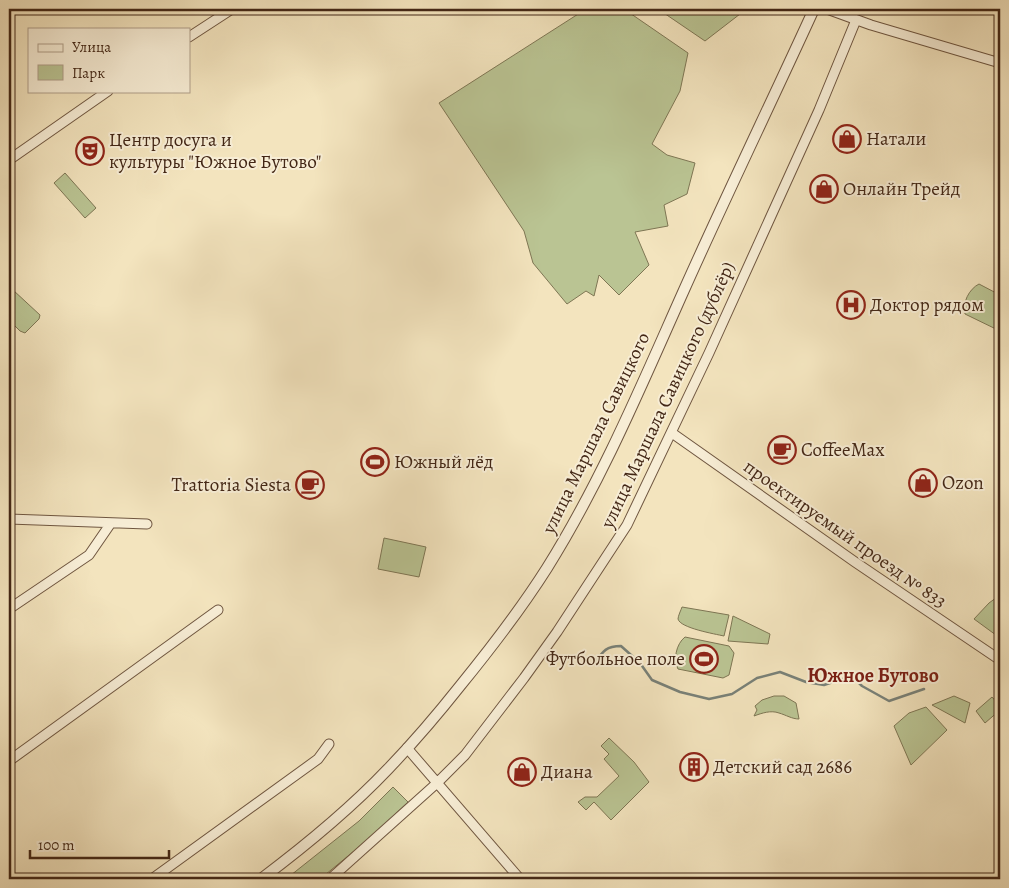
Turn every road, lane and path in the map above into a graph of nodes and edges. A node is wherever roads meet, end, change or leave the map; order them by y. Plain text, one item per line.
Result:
1 (232, 9) edge
2 (814, 9) edge
3 (827, 9) edge
4 (841, 12) edge
5 (856, 20) junction
6 (190, 36) edge
7 (1000, 63) edge
8 (107, 92) edge
9 (9, 160) edge
10 (672, 433) junction
11 (9, 519) edge
12 (111, 523) junction
13 (147, 524) dead end
14 (9, 609) edge
15 (218, 610) dead end
16 (1000, 660) edge
17 (329, 744) dead end
18 (408, 748) junction
19 (9, 761) edge
20 (437, 783) junction
21 (152, 879) edge
22 (261, 879) edge
23 (330, 879) edge
24 (520, 879) edge

1 - 6 street
2 - 18 street, улица Маршала Савицкого
3 - 4 street
4 - 5 street
5 - 7 street
5 - 10 street, улица Маршала Савицкого (дублёр)
8 - 9 street
10 - 16 street, проектируемый проезд № 833
10 - 20 street, улица Маршала Савицкого (дублёр)
11 - 12 street
12 - 13 street
12 - 14 street
15 - 19 street
17 - 21 street
18 - 20 street
18 - 22 street, улица Маршала Савицкого
20 - 23 street, улица Маршала Савицкого (дублёр)
20 - 24 street

